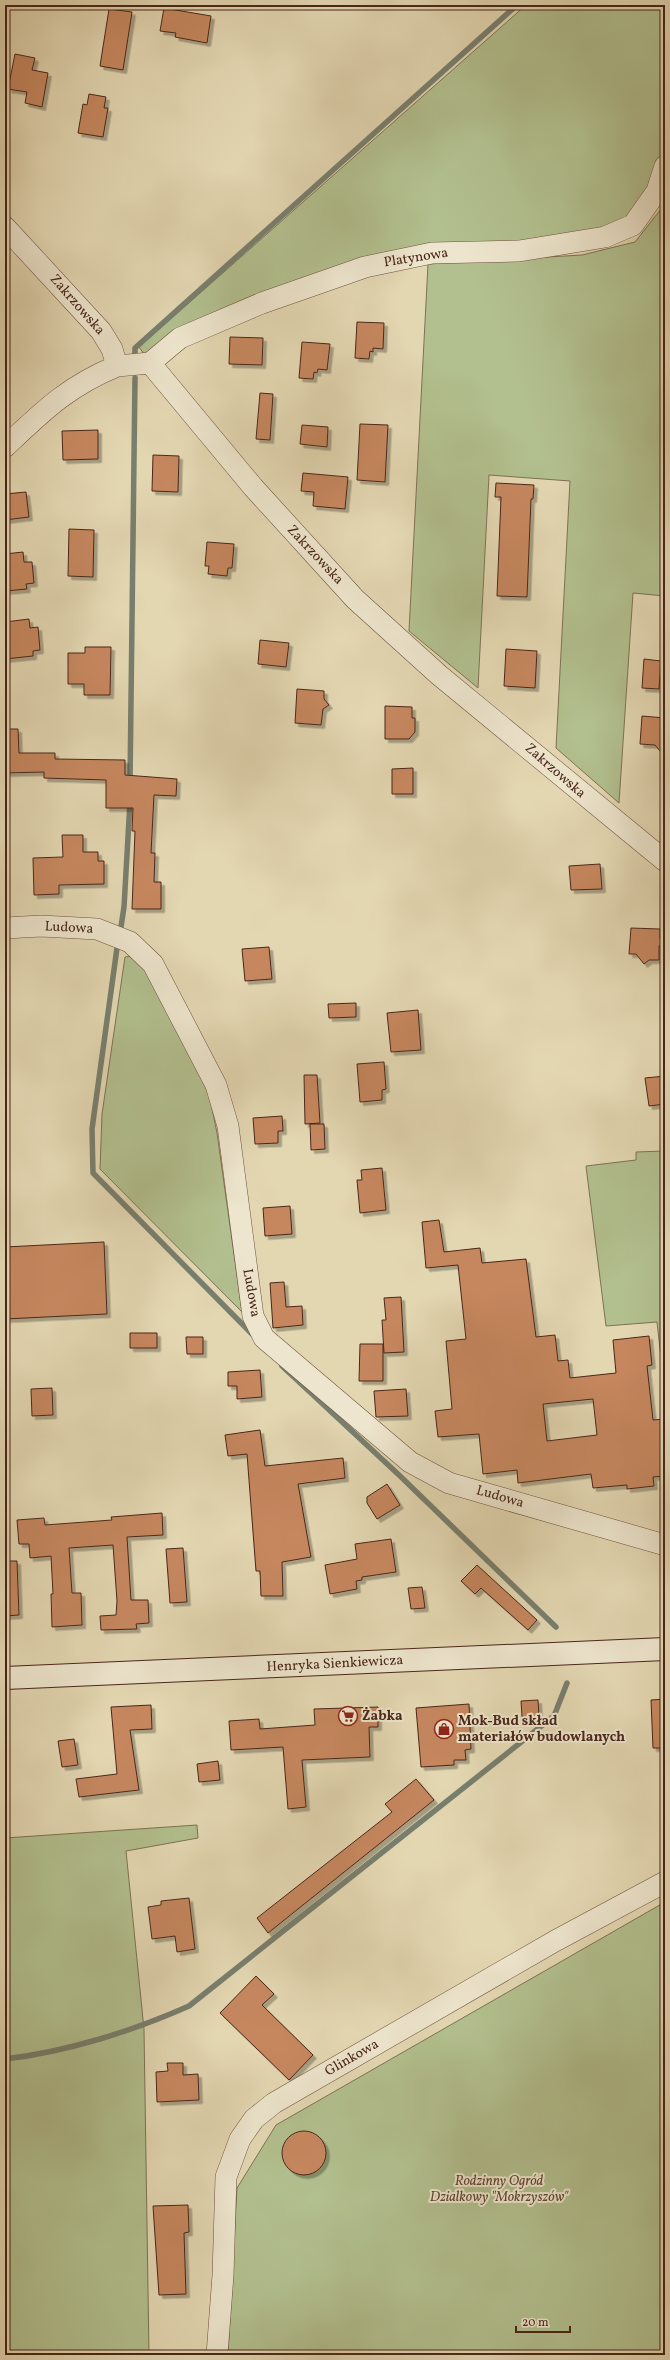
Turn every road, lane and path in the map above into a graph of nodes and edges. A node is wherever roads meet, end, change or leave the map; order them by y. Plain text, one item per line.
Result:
1 (665, 166) edge
2 (5, 227) edge
3 (150, 362) junction
4 (117, 366) junction
5 (5, 447) edge
6 (665, 861) edge
7 (5, 928) edge
8 (665, 1545) edge
9 (665, 1649) edge
10 (5, 1678) edge
11 (665, 1882) edge
12 (217, 2355) edge

1 - 3 street, Platynowa
2 - 4 street, Zakrzowska
3 - 4 street
3 - 6 street, Zakrzowska
4 - 5 street
7 - 8 street, Ludowa
9 - 10 main road, Henryka Sienkiewicza
11 - 12 street, Glinkowa

